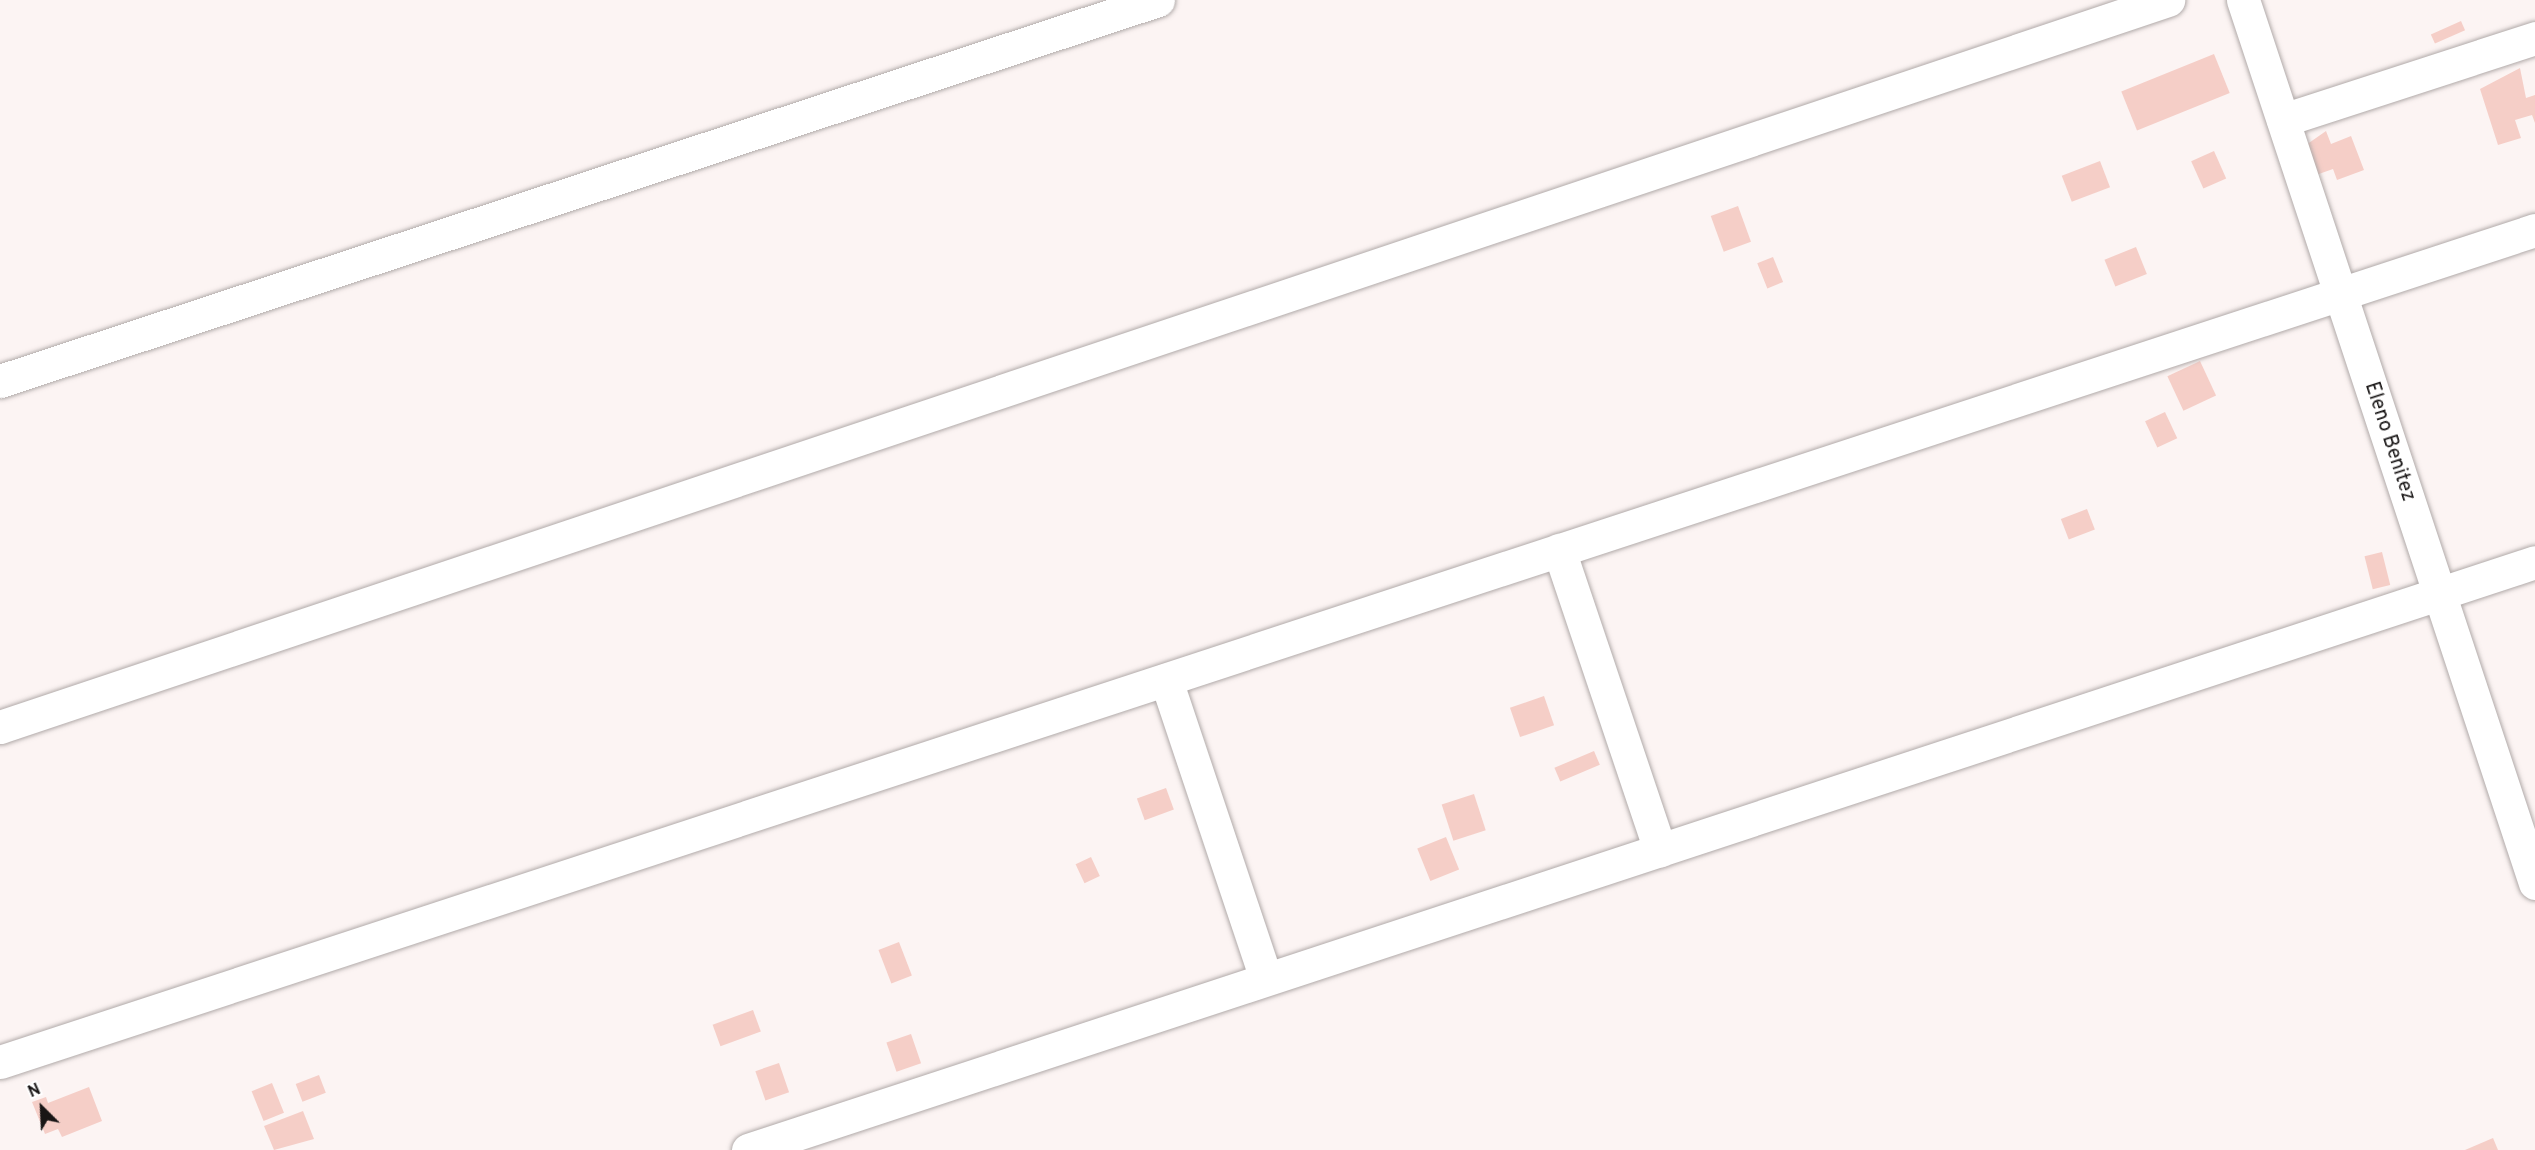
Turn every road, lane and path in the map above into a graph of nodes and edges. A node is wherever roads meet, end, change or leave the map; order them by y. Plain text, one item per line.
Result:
1 (1158, 0) edge
2 (2168, 0) edge
3 (2243, 0) edge
4 (2535, 38) edge
5 (2283, 120) junction
6 (2535, 230) edge
7 (2340, 294) junction
8 (0, 381) edge
9 (1559, 550) junction
10 (2535, 562) edge
11 (2439, 593) junction
12 (1166, 680) junction
13 (0, 727) edge
14 (1660, 850) junction
15 (2535, 883) edge
16 (1266, 979) junction
17 (0, 1062) edge
18 (747, 1150) edge

1 - 8 street
2 - 13 street
3 - 5 street, Eleno Benitez
4 - 5 street
5 - 7 street, Eleno Benitez
6 - 7 street
7 - 9 street
7 - 11 street, Eleno Benitez
9 - 12 street
9 - 14 street
10 - 11 street
11 - 14 street
11 - 15 street, Eleno Benitez
12 - 16 street
12 - 17 street
14 - 16 street
16 - 18 street

